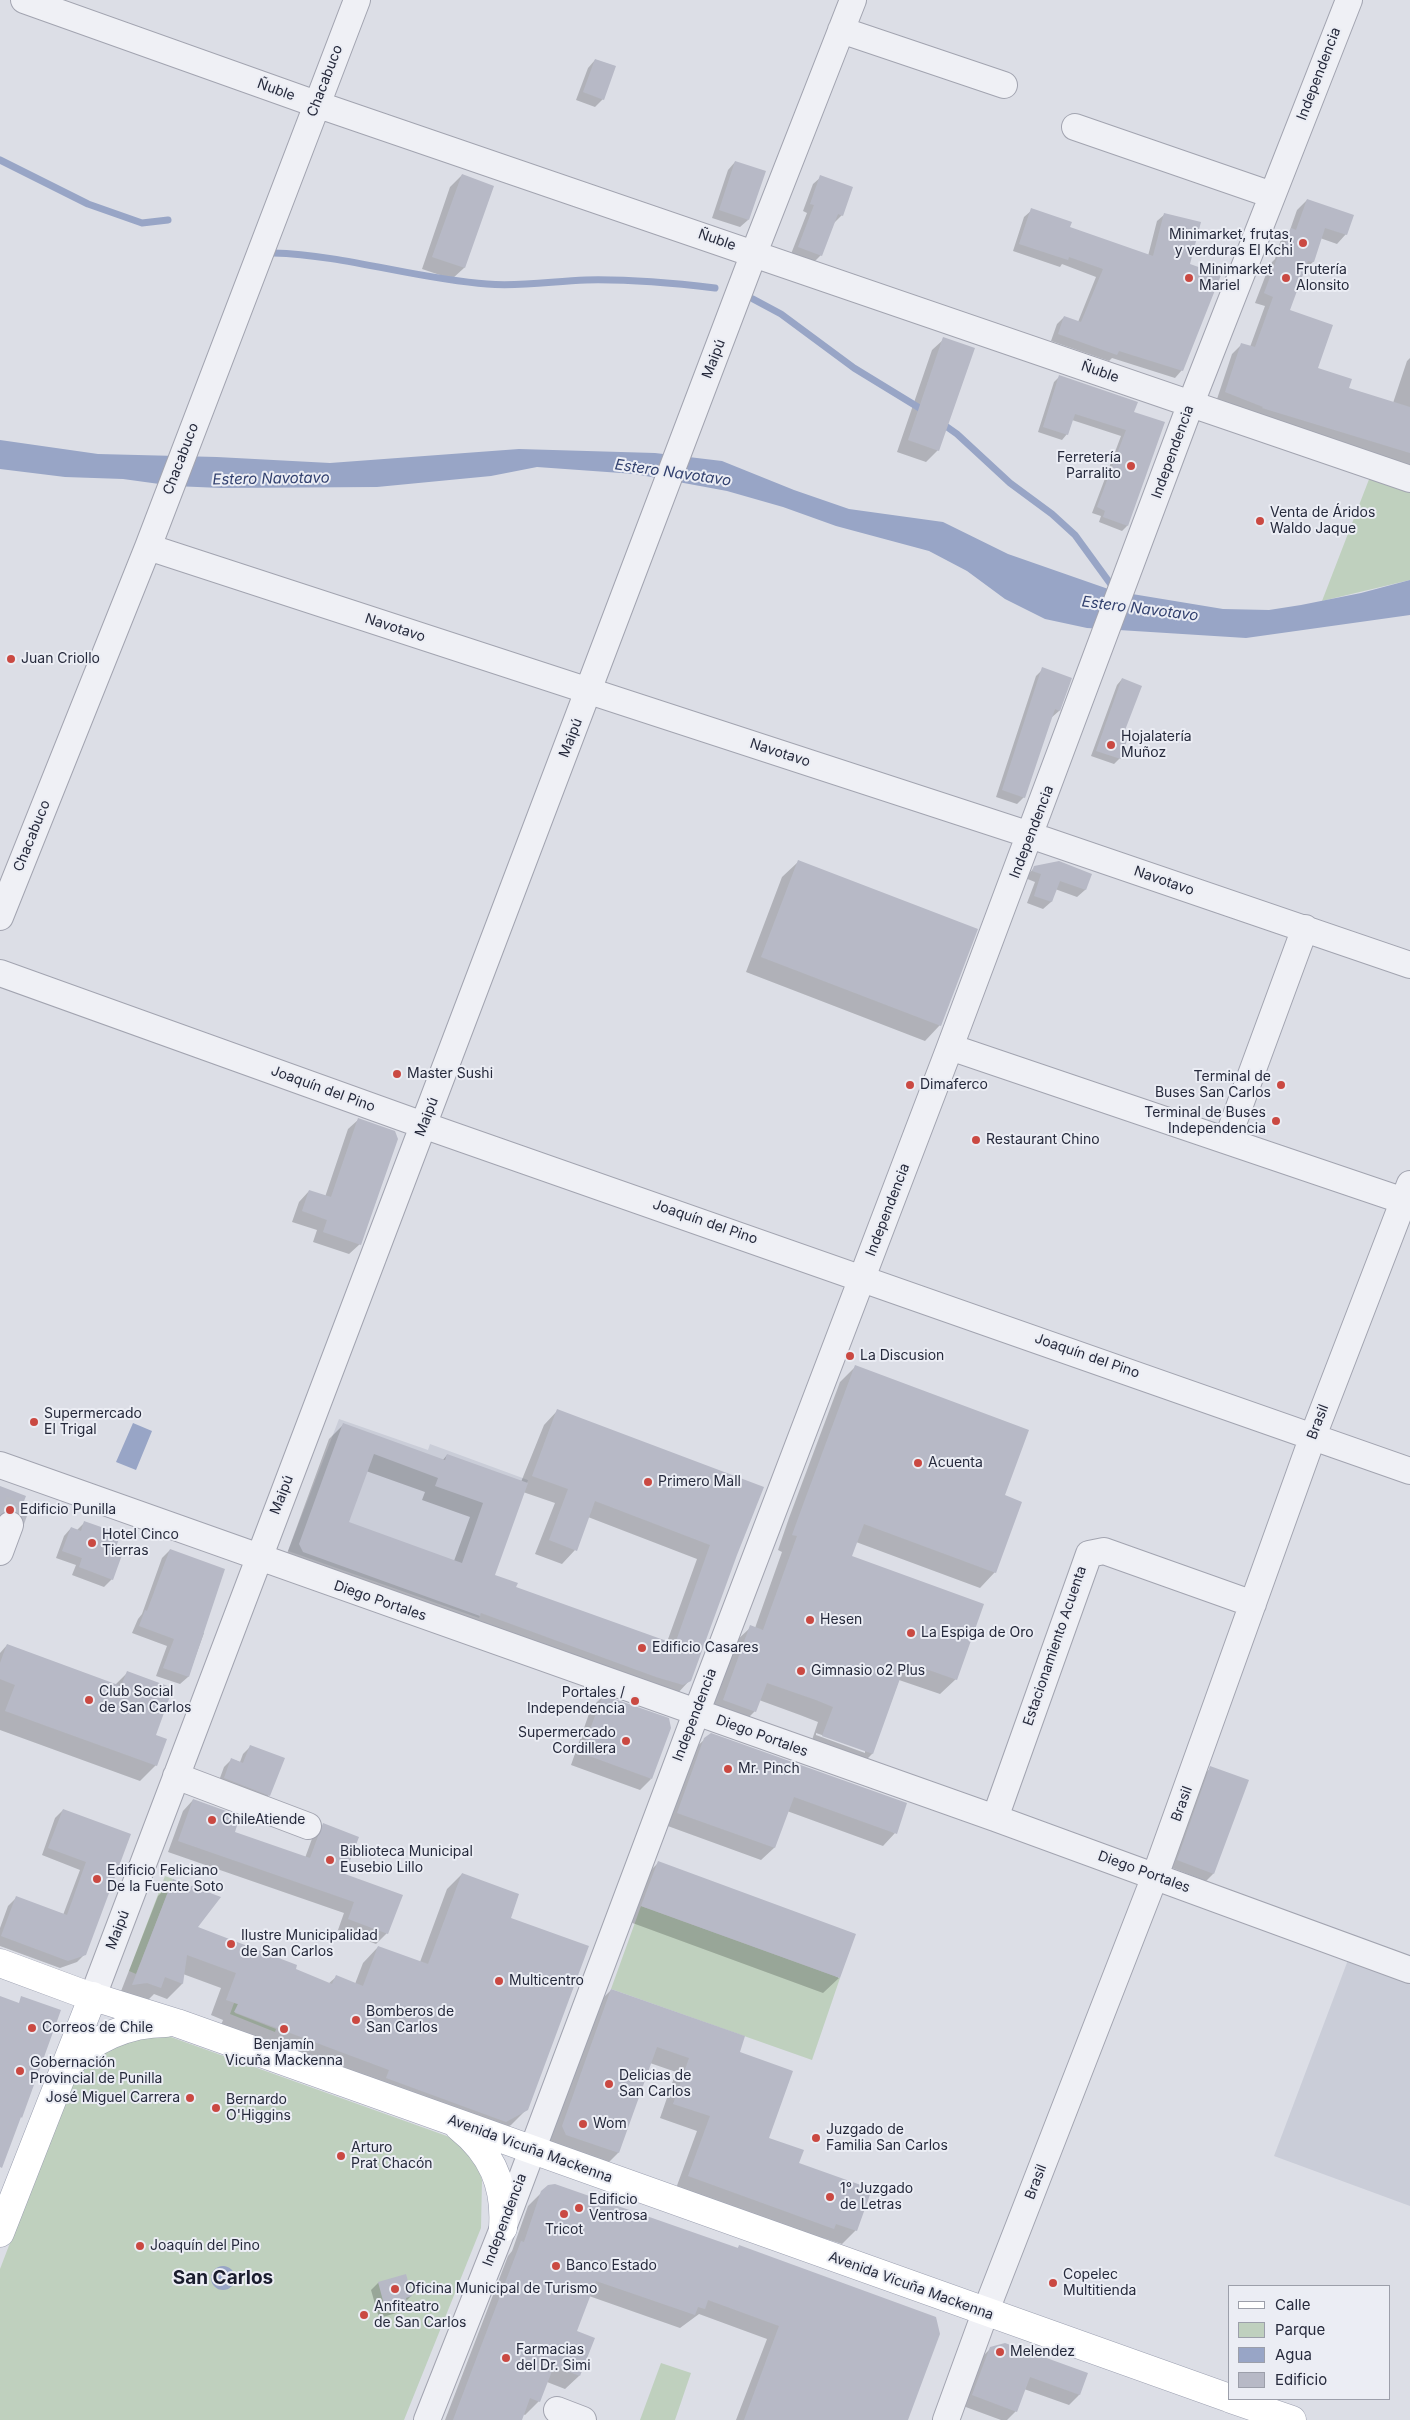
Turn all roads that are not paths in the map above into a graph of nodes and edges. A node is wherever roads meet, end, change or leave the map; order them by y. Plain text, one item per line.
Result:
1 (24, 0) edge
2 (357, 0) edge
3 (853, 0) edge
4 (1348, 0) edge
5 (841, 30) junction
6 (1004, 85) dead end
7 (316, 104) junction
8 (1075, 127) dead end
9 (1272, 195) junction
10 (754, 253) junction
11 (1191, 403) junction
12 (1410, 479) edge
13 (148, 548) junction
14 (589, 691) junction
15 (1030, 836) junction
16 (0, 917) edge
17 (1305, 928) junction
18 (1410, 965) edge
19 (0, 973) edge
20 (950, 1047) junction
21 (423, 1125) junction
22 (1227, 1140) junction
23 (1407, 1193) edge
24 (863, 1278) junction
25 (1313, 1436) junction
26 (0, 1465) edge
27 (1410, 1471) edge
28 (10, 1525) tunnel mouth
29 (0, 1552) edge
30 (258, 1558) junction
31 (1253, 1604) junction
32 (697, 1711) junction
33 (176, 1776) junction
34 (995, 1818) junction
35 (308, 1826) dead end
36 (1156, 1876) junction
37 (0, 1963) edge
38 (1410, 1970) edge
39 (93, 1996) junction
40 (177, 2023) junction
41 (61, 2074) junction
42 (441, 2117) junction
43 (532, 2150) junction
44 (503, 2228) junction
45 (0, 2233) edge
46 (985, 2313) junction
47 (1228, 2397) edge
48 (1236, 2400) edge
49 (557, 2410) dead end
50 (427, 2420) edge
51 (583, 2420) edge
52 (946, 2420) edge
53 (1292, 2420) edge

1 - 7 street, Ñuble
2 - 7 street, Chacabuco
3 - 5 street, Maipú
4 - 9 street, Independencia
5 - 6 street
5 - 10 street, Maipú
7 - 10 street, Ñuble
7 - 13 street, Chacabuco
8 - 9 street
9 - 11 street, Independencia
10 - 11 street, Ñuble
10 - 14 street, Maipú
11 - 12 street, Ñuble
11 - 15 street, Independencia
13 - 14 street, Navotavo
13 - 16 street, Chacabuco
14 - 15 street, Navotavo
14 - 21 street, Maipú
15 - 17 street, Navotavo
15 - 20 street, Independencia
17 - 18 street, Navotavo
17 - 22 street
19 - 21 street, Joaquín del Pino
20 - 22 street
20 - 24 street, Independencia
21 - 24 street, Joaquín del Pino
21 - 30 street, Maipú
22 - 23 street
23 - 25 street, Brasil
24 - 25 street, Joaquín del Pino
24 - 32 street, Independencia
25 - 27 street, Joaquín del Pino
25 - 31 street, Brasil
26 - 30 street, Diego Portales
28 - 29 street
30 - 32 street, Diego Portales
30 - 33 street, Maipú
31 - 34 street, Estacionamiento Acuenta
31 - 36 street, Brasil
32 - 34 street, Diego Portales
32 - 43 street, Independencia
33 - 35 street
33 - 39 street, Maipú
34 - 36 street, Diego Portales
36 - 38 street, Diego Portales
36 - 46 street, Brasil
37 - 39 main road, Avenida Vicuña Mackenna
39 - 40 main road, Avenida Vicuña Mackenna
39 - 41 main road, Maipú
40 - 41 main road
40 - 42 main road, Avenida Vicuña Mackenna
41 - 45 main road, Maipú
42 - 43 main road, Avenida Vicuña Mackenna
42 - 44 main road
43 - 44 street, Independencia
43 - 46 main road, Avenida Vicuña Mackenna
44 - 50 street, Independencia
46 - 47 main road, Avenida Vicuña Mackenna
46 - 52 street, Brasil
48 - 53 main road, Avenida Vicuña Mackenna
49 - 51 street

